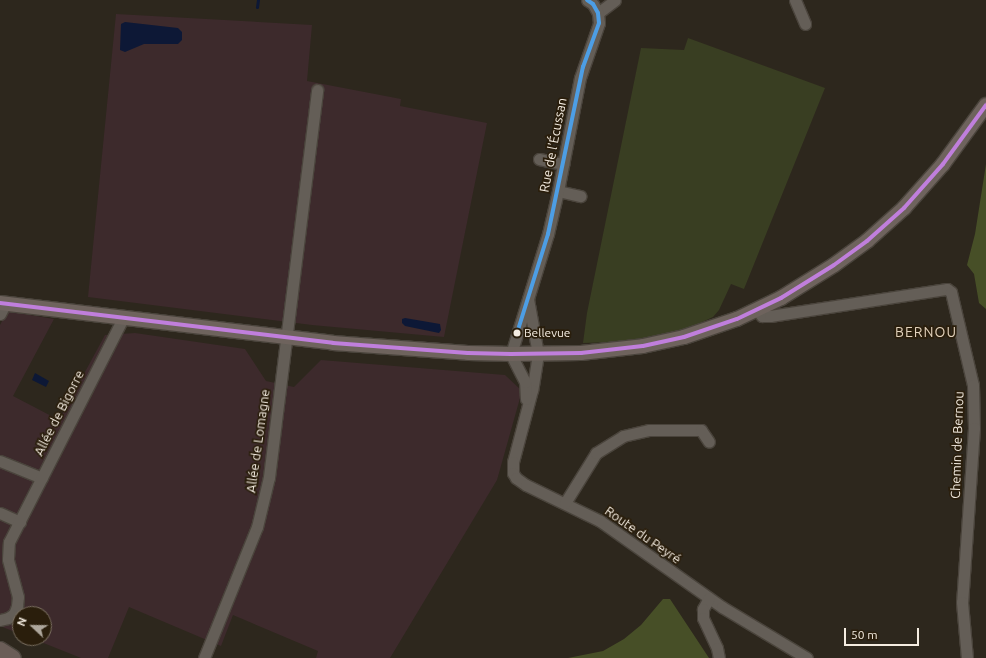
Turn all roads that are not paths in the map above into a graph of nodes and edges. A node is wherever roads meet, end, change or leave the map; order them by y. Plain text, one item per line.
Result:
1 (587, 0) edge
2 (615, 0) edge
3 (795, 0) edge
4 (598, 13) junction
5 (805, 24) dead end
6 (317, 90) dead end
7 (986, 105) edge
8 (539, 159) dead end
9 (563, 164) junction
10 (558, 191) junction
11 (580, 196) dead end
12 (528, 299) junction
13 (2, 307) edge
14 (757, 310) junction
15 (123, 318) junction
16 (285, 337) junction
17 (511, 354) junction
18 (538, 354) junction
19 (526, 414) junction
20 (709, 442) dead end
21 (0, 461) edge
22 (42, 478) junction
23 (564, 503) junction
24 (0, 513) edge
25 (20, 522) junction
26 (709, 598) junction
27 (0, 620) edge
28 (0, 650) edge
29 (13, 658) edge
30 (204, 658) edge
31 (719, 658) edge
32 (807, 658) edge
33 (967, 658) edge

1 - 4 street
2 - 4 street
3 - 5 street
4 - 9 street, Rue de l'Écussan
6 - 16 street, Allée de Lomagne
7 - 14 main road
8 - 9 street
9 - 10 street, Rue de l'Écussan
10 - 11 street
10 - 12 street, Rue de l'Écussan
12 - 17 street, Rue de l'Écussan
12 - 18 street, Rue de l'Écussan
13 - 15 main road
14 - 18 main road
14 - 33 street, Chemin de Bernou
15 - 16 main road
15 - 22 street, Allée de Bigorre
16 - 17 main road
16 - 30 street, Allée de Lomagne
17 - 18 main road
17 - 19 street, Route du Peyré
18 - 19 street, Route du Peyré
19 - 23 street, Route du Peyré
20 - 23 street
21 - 22 street
22 - 25 street, Allée de Bigorre
23 - 26 street, Route du Peyré
24 - 25 street
25 - 27 street, Allée de Bigorre
26 - 31 street
26 - 32 street, Route du Peyré
28 - 29 highway

